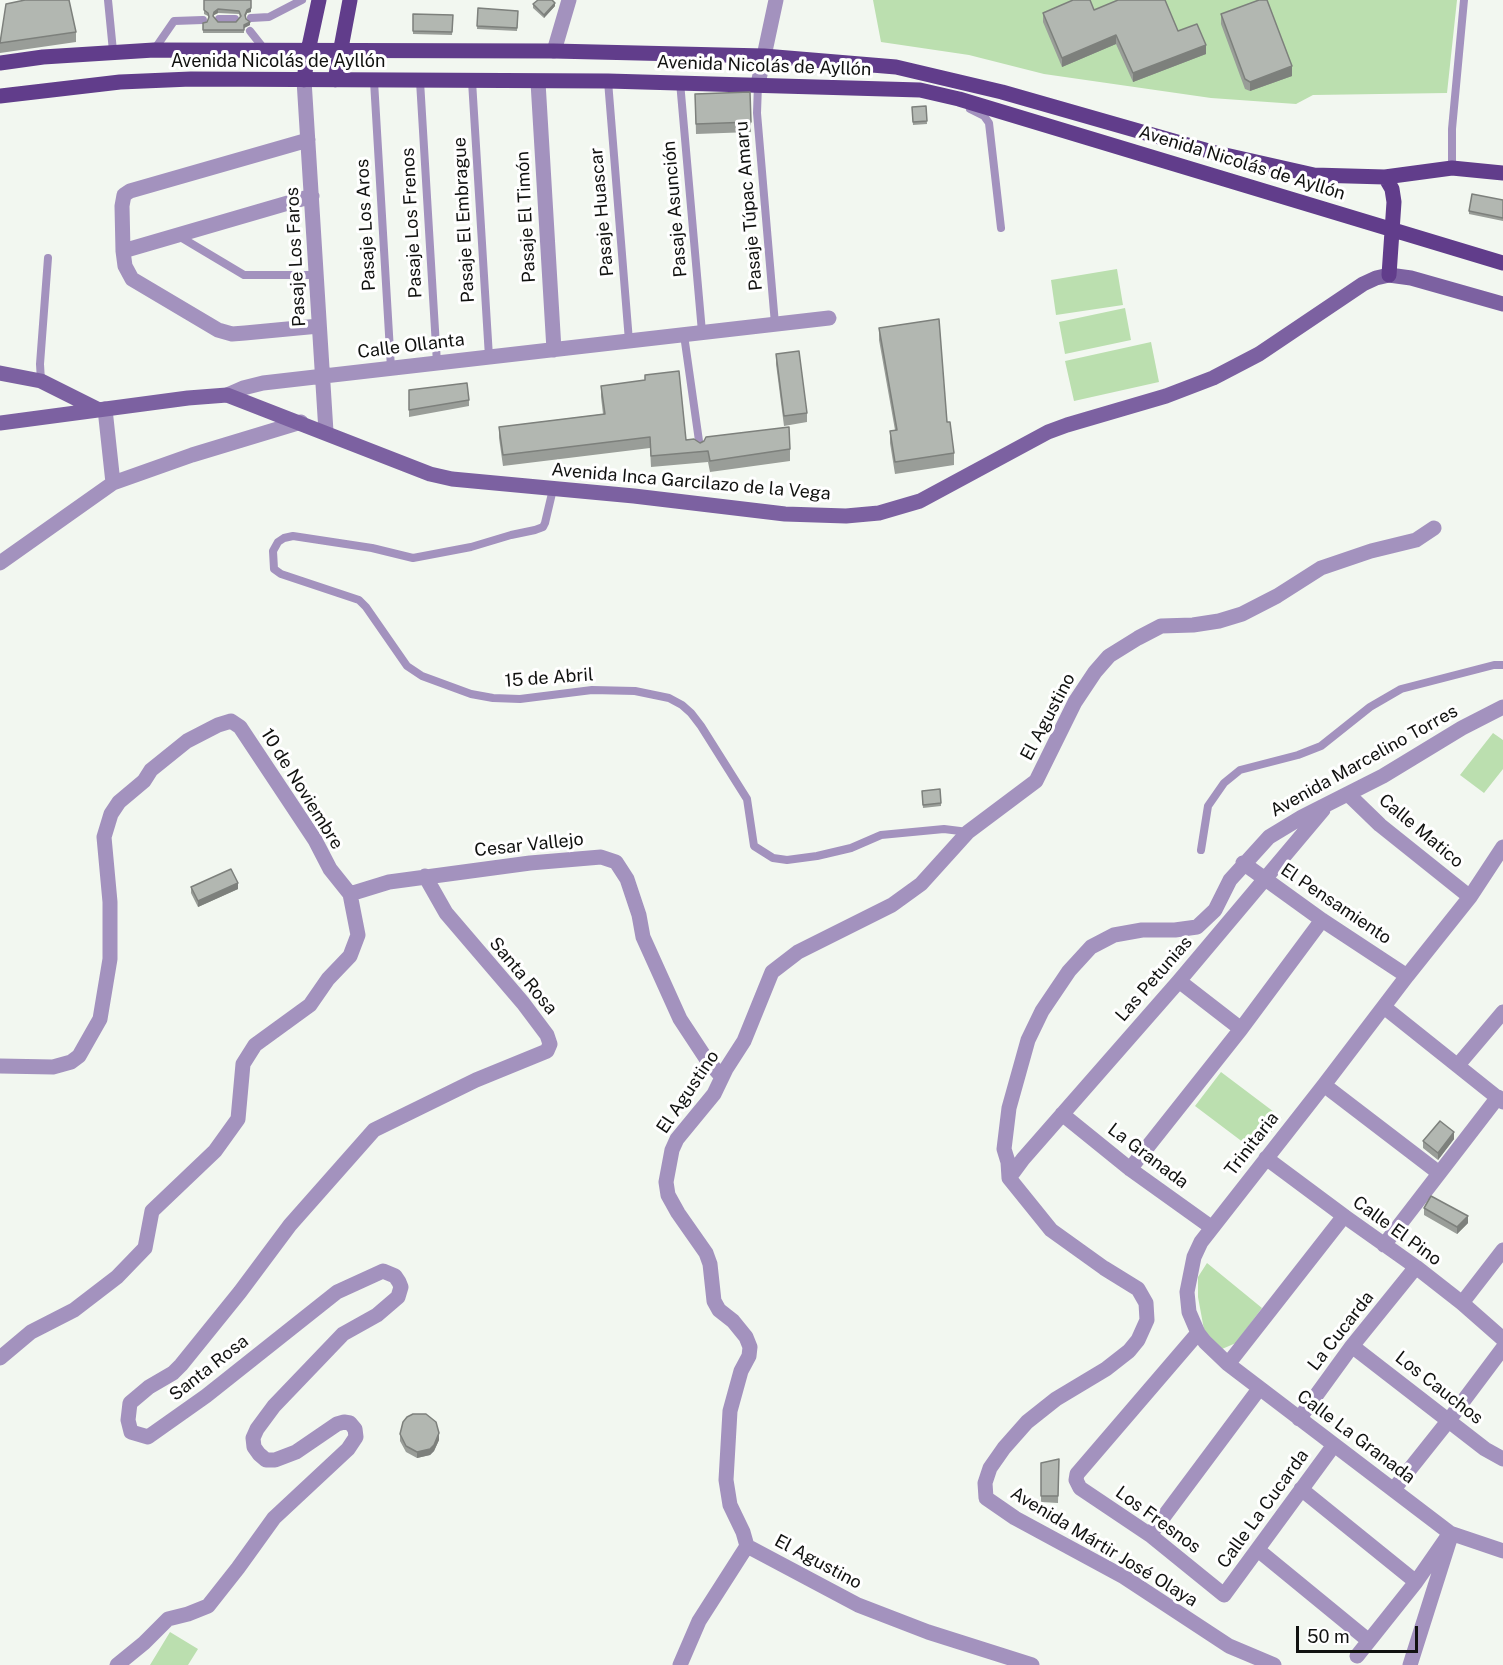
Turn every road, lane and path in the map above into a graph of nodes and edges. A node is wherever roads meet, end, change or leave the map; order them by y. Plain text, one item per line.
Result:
1 (108, 0) edge
2 (302, 0) edge
3 (319, 0) edge
4 (350, 0) edge
5 (569, 0) edge
6 (776, 0) edge
7 (1464, 0) edge
8 (250, 18) dead end
9 (219, 19) edge
10 (235, 19) edge
11 (204, 20) edge
12 (250, 31) dead end
13 (113, 51) junction
14 (154, 51) junction
15 (266, 51) junction
16 (308, 51) junction
17 (340, 51) junction
18 (554, 51) junction
19 (764, 56) junction
20 (0, 63) edge
21 (304, 80) junction
22 (335, 80) junction
23 (374, 81) junction
24 (420, 81) junction
25 (472, 81) junction
26 (608, 81) junction
27 (538, 82) junction
28 (680, 82) junction
29 (758, 84) junction
30 (0, 96) edge
31 (308, 140) junction
32 (1452, 168) junction
33 (1503, 173) edge
34 (1385, 177) junction
35 (312, 196) junction
36 (1001, 228) dead end
37 (1392, 228) junction
38 (177, 235) junction
39 (123, 250) junction
40 (48, 258) dead end
41 (1503, 263) edge
42 (316, 275) junction
43 (1389, 275) junction
44 (1503, 304) edge
45 (829, 318) dead end
46 (775, 324) junction
47 (319, 326) junction
48 (702, 332) junction
49 (684, 335) junction
50 (629, 341) junction
51 (554, 350) junction
52 (489, 357) junction
53 (437, 363) junction
54 (391, 368) junction
55 (0, 373) edge
56 (322, 376) junction
57 (41, 381) junction
58 (227, 395) junction
59 (102, 409) junction
60 (301, 422) junction
61 (0, 423) edge
62 (326, 432) junction
63 (700, 448) edge
64 (113, 483) junction
65 (553, 489) junction
66 (1434, 528) dead end
67 (0, 563) edge
68 (1503, 665) edge
69 (1503, 707) edge
70 (1349, 795) junction
71 (1326, 806) junction
72 (968, 832) junction
73 (1503, 847) edge
74 (1201, 850) dead end
75 (1244, 863) junction
76 (425, 876) junction
77 (1265, 879) junction
78 (350, 894) junction
79 (1470, 897) junction
80 (1322, 920) junction
81 (1407, 976) junction
82 (1179, 981) junction
83 (1384, 1007) junction
84 (1503, 1012) edge
85 (1242, 1029) junction
86 (1458, 1065) junction
87 (0, 1066) edge
88 (722, 1077) junction
89 (1324, 1085) junction
90 (1500, 1100) edge
91 (1062, 1114) junction
92 (1266, 1158) junction
93 (1130, 1168) junction
94 (1439, 1173) junction
95 (1009, 1178) junction
96 (1344, 1216) junction
97 (1211, 1227) junction
98 (1384, 1245) junction
99 (1503, 1251) edge
100 (1416, 1267) junction
101 (1462, 1303) junction
102 (1198, 1333) junction
103 (1503, 1339) edge
104 (1353, 1346) junction
105 (1503, 1348) edge
106 (0, 1358) edge
107 (1228, 1364) junction
108 (1259, 1389) junction
109 (1299, 1419) junction
110 (1449, 1420) junction
111 (1334, 1445) junction
112 (1503, 1459) edge
113 (984, 1489) joint
114 (1301, 1489) junction
115 (1394, 1489) junction
116 (1450, 1533) junction
117 (1150, 1535) junction
118 (747, 1546) junction
119 (1258, 1550) junction
120 (1503, 1551) edge
121 (1416, 1582) junction
122 (1224, 1595) joint
123 (1369, 1641) junction
124 (1357, 1656) dead end
125 (117, 1665) edge
126 (680, 1665) edge
127 (1032, 1665) edge
128 (1274, 1665) edge
129 (1410, 1665) edge

1 - 13 lane
2 - 8 lane
3 - 16 main road
4 - 17 main road
5 - 18 street
6 - 19 street
7 - 32 lane
9 - 10 lane
11 - 14 lane
12 - 15 lane
13 - 14 main road, Avenida Nicolás de Ayllón
13 - 20 main road, Avenida Nicolás de Ayllón
14 - 15 main road, Avenida Nicolás de Ayllón
15 - 16 main road, Avenida Nicolás de Ayllón
16 - 17 main road, Avenida Nicolás de Ayllón
16 - 21 main road
17 - 18 main road, Avenida Nicolás de Ayllón
17 - 22 main road
18 - 19 main road, Avenida Nicolás de Ayllón
19 - 29 street
19 - 34 main road, Avenida Nicolás de Ayllón
21 - 22 main road, Avenida Nicolás de Ayllón
21 - 30 main road, Avenida Nicolás de Ayllón
21 - 31 street, Pasaje Los Faros
22 - 23 main road, Avenida Nicolás de Ayllón
23 - 24 main road, Avenida Nicolás de Ayllón
23 - 54 lane, Pasaje Los Aros
24 - 25 main road, Avenida Nicolás de Ayllón
24 - 53 lane, Pasaje Los Frenos
25 - 27 main road, Avenida Nicolás de Ayllón
25 - 52 lane, Pasaje El Embrague
26 - 27 main road, Avenida Nicolás de Ayllón
26 - 28 main road, Avenida Nicolás de Ayllón
26 - 50 lane, Pasaje Huascar
27 - 51 street, Pasaje El Timón
28 - 29 main road, Avenida Nicolás de Ayllón
28 - 48 lane, Pasaje Asunción
29 - 36 lane
29 - 37 main road, Avenida Nicolás de Ayllón
29 - 46 lane, Pasaje Túpac Amaru
31 - 35 street, Pasaje Los Faros
31 - 39 street
32 - 33 main road, Avenida Nicolás de Ayllón
32 - 34 main road, Avenida Nicolás de Ayllón
34 - 37 main road
35 - 38 street
35 - 42 street, Pasaje Los Faros
37 - 41 main road, Avenida Nicolás de Ayllón
37 - 43 main road
38 - 39 street
38 - 42 lane
39 - 47 street
40 - 57 lane
42 - 47 street, Pasaje Los Faros
43 - 44 street
43 - 65 street, Avenida Inca Garcilazo de la Vega
45 - 46 street, Calle Ollanta
46 - 48 street, Calle Ollanta
47 - 56 street, Pasaje Los Faros
48 - 49 street, Calle Ollanta
49 - 50 street, Calle Ollanta
49 - 63 lane
50 - 51 street, Calle Ollanta
51 - 52 street, Calle Ollanta
52 - 53 street, Calle Ollanta
53 - 54 street, Calle Ollanta
54 - 56 street, Calle Ollanta
55 - 57 street
56 - 58 street, Calle Ollanta
56 - 62 street, Pasaje Los Faros
57 - 59 street
58 - 59 street, Calle Ollanta
58 - 60 street, Avenida Inca Garcilazo de la Vega
59 - 61 street, Calle Ollanta
59 - 64 street
60 - 62 street, Avenida Inca Garcilazo de la Vega
60 - 64 street
62 - 65 street, Avenida Inca Garcilazo de la Vega
64 - 67 street
65 - 72 lane, 15 de Abril
66 - 72 street, El Agustino
68 - 74 lane
69 - 70 street, Avenida Marcelino Torres
70 - 71 street, Avenida Marcelino Torres
70 - 79 street, Calle Matico
71 - 75 street, Avenida Marcelino Torres
71 - 77 street, Las Petunias
72 - 88 street, El Agustino
73 - 79 street, Trinitaria
75 - 77 street, El Pensamiento
75 - 95 street, Avenida Marcelino Torres
76 - 78 street, Cesar Vallejo
76 - 88 street, Cesar Vallejo
76 - 125 street, Santa Rosa
77 - 80 street, El Pensamiento
77 - 82 street, Las Petunias
78 - 87 street, 10 de Noviembre
78 - 106 street
79 - 81 street, Trinitaria
80 - 81 street, El Pensamiento
80 - 85 street
81 - 83 street, Trinitaria
82 - 85 street
82 - 91 street, Las Petunias
83 - 86 street
83 - 89 street, Trinitaria
84 - 86 street
85 - 93 street
86 - 90 street
88 - 118 street, El Agustino
89 - 92 street, Trinitaria
89 - 94 street
90 - 94 street
91 - 93 street, La Granada
91 - 95 street, Las Petunias
92 - 96 street, Calle El Pino
92 - 97 street, Trinitaria
93 - 97 street, La Granada
94 - 98 street
95 - 113 street, Avenida Marcelino Torres
96 - 98 street, Calle El Pino
96 - 107 street
97 - 102 street, Trinitaria
98 - 100 street, Calle El Pino
99 - 101 street
100 - 101 street, Calle El Pino
100 - 104 street, La Cucarda
101 - 103 street, Calle El Pino
102 - 107 street, Calle La Granada
102 - 117 street, Los Fresnos
104 - 109 street, La Cucarda
104 - 110 street, Los Cauchos
105 - 110 street
107 - 108 street, Calle La Granada
108 - 109 street, Calle La Granada
108 - 117 street
109 - 111 street, Calle La Granada
110 - 112 street, Los Cauchos
110 - 115 street
111 - 114 street, Calle La Cucarda
111 - 115 street, Calle La Granada
113 - 128 street, Avenida Mártir José Olaya
114 - 119 street, Calle La Cucarda
114 - 121 street
115 - 116 street, Calle La Granada
116 - 120 street, Calle La Granada
116 - 121 street
116 - 129 street
117 - 122 street, Los Fresnos
118 - 126 street
118 - 127 street, El Agustino
119 - 122 street, Calle La Cucarda
119 - 123 street
121 - 123 street
123 - 124 street

